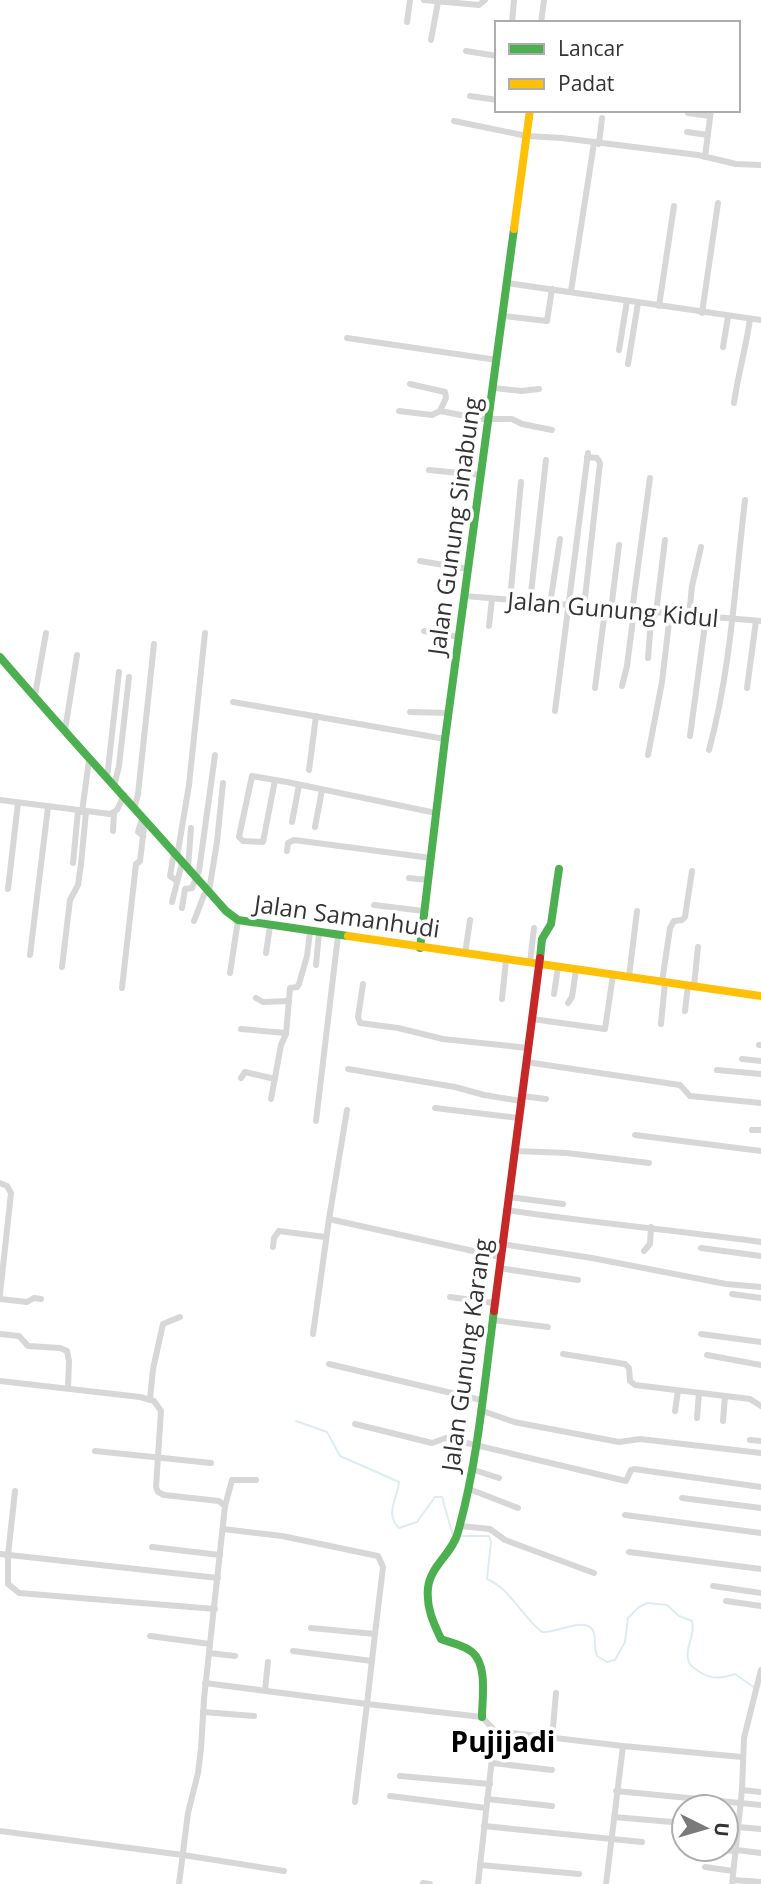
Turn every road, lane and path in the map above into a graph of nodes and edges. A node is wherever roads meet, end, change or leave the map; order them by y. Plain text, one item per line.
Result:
1 (410, 0) edge
2 (424, 0) edge
3 (485, 0) edge
4 (514, 0) edge
5 (544, 0) edge
6 (454, 1) edge
7 (438, 2) junction
8 (512, 21) edge
9 (541, 21) edge
10 (407, 22) dead end
11 (430, 40) dead end
12 (466, 51) dead end
13 (495, 56) edge
14 (470, 96) dead end
15 (495, 100) edge
16 (530, 112) edge
17 (688, 113) dead end
18 (710, 113) edge
19 (603, 118) dead end
20 (454, 121) dead end
21 (687, 132) dead end
22 (708, 135) junction
23 (527, 136) junction
24 (597, 144) junction
25 (705, 157) junction
26 (761, 165) edge
27 (718, 203) dead end
28 (674, 206) dead end
29 (508, 283) junction
30 (552, 289) junction
31 (571, 292) junction
32 (627, 301) junction
33 (638, 303) junction
34 (659, 306) junction
35 (702, 313) junction
36 (503, 316) junction
37 (728, 317) junction
38 (750, 319) junction
39 (761, 320) edge
40 (347, 338) dead end
41 (723, 347) dead end
42 (619, 350) dead end
43 (498, 360) junction
44 (628, 365) dead end
45 (410, 384) dead end
46 (494, 388) junction
47 (539, 389) dead end
48 (734, 403) dead end
49 (399, 411) dead end
50 (440, 411) junction
51 (489, 419) junction
52 (552, 430) dead end
53 (546, 460) dead end
54 (429, 470) dead end
55 (481, 475) junction
56 (650, 478) dead end
57 (521, 482) dead end
58 (746, 500) dead end
59 (560, 539) dead end
60 (665, 540) dead end
61 (619, 545) dead end
62 (701, 547) dead end
63 (420, 561) dead end
64 (468, 569) junction
65 (465, 596) junction
66 (492, 599) junction
67 (510, 600) junction
68 (530, 602) junction
69 (550, 604) junction
70 (568, 606) junction
71 (584, 607) junction
72 (608, 610) junction
73 (633, 611) junction
74 (656, 614) junction
75 (670, 614) junction
76 (689, 616) junction
77 (706, 617) junction
78 (733, 620) junction
79 (759, 621) edge
80 (489, 626) dead end
81 (424, 631) dead end
82 (46, 633) dead end
83 (205, 633) dead end
84 (459, 637) junction
85 (154, 644) dead end
86 (77, 655) dead end
87 (0, 657) edge
88 (648, 658) dead end
89 (119, 672) dead end
90 (129, 677) dead end
91 (622, 686) dead end
92 (595, 688) dead end
93 (747, 688) dead end
94 (35, 695) junction
95 (233, 702) dead end
96 (555, 711) dead end
97 (410, 712) dead end
98 (448, 713) junction
99 (316, 716) junction
100 (65, 730) junction
101 (690, 736) dead end
102 (445, 739) junction
103 (709, 750) dead end
104 (215, 755) dead end
105 (648, 755) dead end
106 (89, 760) junction
107 (309, 770) dead end
108 (107, 778) junction
109 (275, 780) junction
110 (223, 783) dead end
111 (299, 785) junction
112 (114, 786) junction
113 (322, 790) junction
114 (124, 795) junction
115 (0, 800) edge
116 (18, 803) junction
117 (48, 807) junction
118 (134, 809) junction
119 (82, 812) junction
120 (114, 813) junction
121 (436, 813) junction
122 (145, 821) junction
123 (292, 822) dead end
124 (315, 827) dead end
125 (191, 828) dead end
126 (113, 831) dead end
127 (287, 851) dead end
128 (431, 858) junction
129 (180, 860) junction
130 (73, 863) dead end
131 (559, 869) dead end
132 (692, 871) dead end
133 (409, 878) dead end
134 (198, 879) junction
135 (428, 880) junction
136 (177, 881) junction
137 (8, 889) dead end
138 (209, 891) junction
139 (172, 902) dead end
140 (374, 905) dead end
141 (182, 908) dead end
142 (424, 911) junction
143 (637, 911) dead end
144 (237, 920) junction
145 (470, 920) dead end
146 (194, 921) dead end
147 (270, 926) junction
148 (534, 928) dead end
149 (310, 932) junction
150 (319, 933) junction
151 (338, 936) junction
152 (420, 947) junction
153 (698, 947) dead end
154 (266, 953) dead end
155 (465, 954) junction
156 (30, 955) dead end
157 (506, 960) junction
158 (535, 964) junction
159 (316, 965) dead end
160 (62, 967) dead end
161 (558, 967) junction
162 (576, 970) junction
163 (230, 973) dead end
164 (613, 975) junction
165 (629, 977) junction
166 (664, 982) junction
167 (363, 984) dead end
168 (691, 986) junction
169 (122, 988) dead end
170 (554, 995) dead end
171 (761, 996) edge
172 (256, 998) dead end
173 (502, 999) dead end
174 (289, 1002) junction
175 (568, 1003) dead end
176 (685, 1011) dead end
177 (532, 1019) junction
178 (661, 1024) dead end
179 (241, 1029) dead end
180 (286, 1032) junction
181 (528, 1048) junction
182 (742, 1059) dead end
183 (761, 1061) edge
184 (526, 1062) junction
185 (348, 1069) dead end
186 (717, 1070) dead end
187 (761, 1074) edge
188 (241, 1078) dead end
189 (275, 1079) junction
190 (521, 1098) junction
191 (271, 1099) dead end
192 (546, 1099) dead end
193 (761, 1103) edge
194 (435, 1108) dead end
195 (347, 1110) dead end
196 (519, 1118) junction
197 (316, 1121) dead end
198 (752, 1130) dead end
199 (761, 1130) edge
200 (635, 1135) dead end
201 (761, 1151) edge
202 (516, 1152) junction
203 (649, 1163) dead end
204 (0, 1183) edge
205 (509, 1197) junction
206 (563, 1204) dead end
207 (506, 1210) junction
208 (328, 1219) junction
209 (651, 1227) junction
210 (4, 1233) edge
211 (325, 1237) junction
212 (761, 1242) edge
213 (502, 1244) junction
214 (273, 1247) dead end
215 (701, 1248) dead end
216 (644, 1251) dead end
217 (761, 1256) edge
218 (500, 1257) junction
219 (499, 1268) junction
220 (578, 1280) dead end
221 (761, 1287) edge
222 (732, 1294) dead end
223 (0, 1296) edge
224 (450, 1297) dead end
225 (761, 1298) edge
226 (41, 1299) dead end
227 (495, 1303) junction
228 (180, 1317) dead end
229 (492, 1320) junction
230 (548, 1327) dead end
231 (0, 1334) edge
232 (313, 1334) dead end
233 (701, 1335) dead end
234 (761, 1342) edge
235 (563, 1354) dead end
236 (707, 1355) dead end
237 (329, 1364) dead end
238 (761, 1365) edge
239 (0, 1381) edge
240 (68, 1388) junction
241 (678, 1391) junction
242 (699, 1393) junction
243 (725, 1396) junction
244 (150, 1399) junction
245 (481, 1400) junction
246 (761, 1406) edge
247 (480, 1410) junction
248 (675, 1411) dead end
249 (697, 1418) dead end
250 (723, 1421) dead end
251 (355, 1424) dead end
252 (750, 1440) dead end
253 (761, 1441) edge
254 (475, 1444) junction
255 (95, 1451) dead end
256 (761, 1453) edge
257 (158, 1457) junction
258 (211, 1463) dead end
259 (471, 1469) junction
260 (499, 1479) dead end
261 (256, 1480) dead end
262 (761, 1487) edge
263 (468, 1489) junction
264 (15, 1491) dead end
265 (682, 1498) dead end
266 (225, 1506) junction
267 (518, 1508) dead end
268 (761, 1508) edge
269 (625, 1515) dead end
270 (223, 1529) junction
271 (761, 1533) edge
272 (458, 1534) junction
273 (152, 1548) dead end
274 (629, 1552) dead end
275 (4, 1555) edge
276 (220, 1556) junction
277 (761, 1569) edge
278 (594, 1573) dead end
279 (218, 1578) junction
280 (713, 1586) dead end
281 (761, 1594) edge
282 (726, 1601) dead end
283 (761, 1606) edge
284 (215, 1609) junction
285 (311, 1628) dead end
286 (375, 1634) junction
287 (149, 1636) dead end
288 (210, 1644) junction
289 (293, 1651) dead end
290 (209, 1653) junction
291 (236, 1656) dead end
292 (372, 1661) junction
293 (268, 1662) dead end
294 (761, 1670) edge
295 (205, 1683) junction
296 (265, 1690) junction
297 (556, 1693) dead end
298 (367, 1704) junction
299 (203, 1712) junction
300 (254, 1716) dead end
301 (482, 1717) junction
302 (495, 1731) junction
303 (552, 1738) junction
304 (622, 1746) junction
305 (742, 1757) junction
306 (492, 1763) junction
307 (552, 1770) dead end
308 (400, 1776) dead end
309 (490, 1784) junction
310 (742, 1790) junction
311 (616, 1791) junction
312 (761, 1792) edge
313 (390, 1796) dead end
314 (487, 1799) junction
315 (355, 1802) dead end
316 (741, 1803) junction
317 (761, 1805) edge
318 (552, 1806) dead end
319 (486, 1808) junction
320 (740, 1811) edge
321 (614, 1817) junction
322 (670, 1822) edge
323 (484, 1826) junction
324 (740, 1827) edge
325 (761, 1829) edge
326 (0, 1831) edge
327 (611, 1839) junction
328 (642, 1842) dead end
329 (740, 1851) edge
330 (761, 1853) edge
331 (183, 1855) junction
332 (734, 1863) edge
333 (480, 1865) junction
334 (705, 1867) dead end
335 (284, 1871) dead end
336 (733, 1871) junction
337 (579, 1874) dead end
338 (732, 1882) edge
339 (761, 1882) edge
340 (423, 1883) edge
341 (180, 1884) edge
342 (430, 1884) edge
343 (478, 1884) edge
344 (606, 1884) edge

1 - 10 street
2 - 7 street
3 - 6 street
4 - 8 street
5 - 9 street
6 - 7 street
7 - 11 street
12 - 13 street
14 - 15 street
16 - 23 street, Jalan Gunung Sinabung
17 - 18 street
18 - 22 street
19 - 24 street
20 - 23 street
21 - 22 street
22 - 25 street
23 - 24 street
23 - 29 street, Jalan Gunung Sinabung
24 - 25 street
24 - 31 street
25 - 26 street
27 - 35 street
28 - 34 street
29 - 30 street
29 - 36 street, Jalan Gunung Sinabung
30 - 31 street
30 - 36 street
31 - 32 street
32 - 33 street
32 - 42 street
33 - 34 street
33 - 44 street
34 - 35 street
35 - 37 street
36 - 43 street, Jalan Gunung Sinabung
37 - 38 street
37 - 41 street
38 - 39 street
38 - 48 street
40 - 43 street
43 - 46 street, Jalan Gunung Sinabung
45 - 50 street
46 - 47 street
46 - 51 street, Jalan Gunung Sinabung
49 - 50 street
50 - 51 street
51 - 52 street
51 - 55 street, Jalan Gunung Sinabung
53 - 68 street
54 - 55 street
55 - 64 street, Jalan Gunung Sinabung
56 - 73 street
57 - 67 street
58 - 78 street
59 - 69 street
60 - 74 street
61 - 72 street
62 - 76 street
63 - 64 street
64 - 65 street, Jalan Gunung Sinabung
65 - 66 street, Jalan Gunung Kidul
65 - 84 street, Jalan Gunung Sinabung
66 - 67 street, Jalan Gunung Kidul
66 - 80 street
67 - 68 street, Jalan Gunung Kidul
68 - 69 street, Jalan Gunung Kidul
69 - 70 street, Jalan Gunung Kidul
70 - 71 street, Jalan Gunung Kidul
70 - 71 street
70 - 96 street
71 - 72 street, Jalan Gunung Kidul
72 - 73 street, Jalan Gunung Kidul
72 - 92 street
73 - 74 street, Jalan Gunung Kidul
73 - 91 street
74 - 75 street, Jalan Gunung Kidul
74 - 88 street
75 - 76 street, Jalan Gunung Kidul
75 - 105 street
76 - 77 street, Jalan Gunung Kidul
77 - 78 street, Jalan Gunung Kidul
77 - 101 street
78 - 79 street, Jalan Gunung Kidul
78 - 103 street
79 - 93 street
81 - 84 street
82 - 94 street
83 - 129 street
84 - 98 street, Jalan Gunung Sinabung
85 - 118 street
86 - 100 street
87 - 94 street, Jalan Samanhudi
89 - 108 street
90 - 112 street
94 - 100 street, Jalan Samanhudi
95 - 99 street
97 - 98 street
98 - 102 street, Jalan Gunung Sinabung
99 - 102 street
99 - 107 street
100 - 106 street, Jalan Samanhudi
102 - 121 street, Jalan Gunung Sinabung
104 - 134 street
106 - 108 street, Jalan Samanhudi
106 - 119 street
108 - 112 street, Jalan Samanhudi
109 - 109 street
109 - 111 street
110 - 138 street
111 - 113 street
111 - 123 street
112 - 114 street, Jalan Samanhudi
113 - 121 street
113 - 124 street
114 - 118 street, Jalan Samanhudi
114 - 120 street
115 - 116 street
116 - 117 street
116 - 137 street
117 - 119 street
117 - 156 street
118 - 122 street, Jalan Samanhudi
119 - 120 street
119 - 130 street
119 - 160 street
120 - 126 street
121 - 128 street, Jalan Gunung Sinabung
122 - 129 street, Jalan Samanhudi
122 - 169 street
125 - 129 street
127 - 128 street
128 - 135 street, Jalan Gunung Sinabung
129 - 134 street, Jalan Samanhudi
129 - 136 street
129 - 136 street
131 - 158 street, Jalan Gunung Karang
132 - 166 street
133 - 135 street
134 - 138 street, Jalan Samanhudi
134 - 141 street
135 - 142 street, Jalan Gunung Sinabung
136 - 139 street
138 - 144 street, Jalan Samanhudi
138 - 146 street
140 - 142 street
142 - 152 street, Jalan Gunung Sinabung
143 - 165 street
144 - 147 street, Jalan Samanhudi
144 - 163 street
145 - 155 street
147 - 149 street, Jalan Samanhudi
147 - 154 street
148 - 158 street
149 - 150 street, Jalan Samanhudi
149 - 174 street
150 - 151 street, Jalan Samanhudi
150 - 159 street
151 - 152 street, Jalan Samanhudi
151 - 197 street
152 - 155 street, Jalan Samanhudi
153 - 168 street
155 - 157 street, Jalan Samanhudi
157 - 158 street, Jalan Samanhudi
157 - 173 street
158 - 161 street, Jalan Samanhudi
158 - 177 street, Jalan Gunung Karang
161 - 162 street, Jalan Samanhudi
161 - 170 street
162 - 164 street, Jalan Samanhudi
162 - 175 street
164 - 165 street, Jalan Samanhudi
164 - 177 street
165 - 166 street, Jalan Samanhudi
166 - 168 street, Jalan Samanhudi
166 - 178 street
167 - 181 street
168 - 171 street, Jalan Samanhudi
168 - 176 street
172 - 174 street
174 - 180 street
177 - 181 street, Jalan Gunung Karang
179 - 180 street
180 - 189 street
181 - 184 street, Jalan Gunung Karang
182 - 183 street
184 - 190 street, Jalan Gunung Karang
184 - 193 street
185 - 190 street
186 - 187 street
188 - 189 street
189 - 191 street
190 - 192 street
190 - 196 street, Jalan Gunung Karang
194 - 196 street
195 - 208 street
196 - 202 street, Jalan Gunung Karang
198 - 199 street
200 - 201 street
202 - 203 street
202 - 205 street, Jalan Gunung Karang
204 - 210 street
205 - 206 street
205 - 207 street, Jalan Gunung Karang
207 - 209 street
207 - 213 street, Jalan Gunung Karang
208 - 211 street
208 - 218 street
209 - 212 street
209 - 216 street
210 - 223 street
211 - 214 street
211 - 232 street
213 - 218 street, Jalan Gunung Karang
213 - 221 street
215 - 217 street
218 - 219 street, Jalan Gunung Karang
219 - 220 street
219 - 227 street, Jalan Gunung Karang
222 - 225 street
223 - 226 street
224 - 227 street
227 - 229 street, Jalan Gunung Karang
228 - 244 street
229 - 230 street
229 - 245 street, Jalan Gunung Karang
231 - 240 street
233 - 234 street
235 - 241 street
236 - 238 street
237 - 245 street
239 - 240 street
240 - 244 street
241 - 242 street
241 - 248 street
242 - 243 street
242 - 249 street
243 - 246 street
243 - 250 street
244 - 257 street
245 - 247 street, Jalan Gunung Karang
247 - 254 street, Jalan Gunung Karang
247 - 256 street
251 - 254 street
252 - 253 street
254 - 259 street, Jalan Gunung Karang
254 - 262 street
255 - 257 street
257 - 258 street
257 - 266 street
259 - 260 street
259 - 263 street, Jalan Gunung Karang
261 - 266 street
263 - 267 street
263 - 272 street, Jalan Gunung Karang
264 - 275 street
265 - 268 street
266 - 270 street
269 - 271 street
270 - 276 street
270 - 286 street
272 - 278 street
272 - 301 street, Jalan Gunung Karang
273 - 276 street
274 - 277 street
275 - 279 street
275 - 284 street
276 - 279 street
279 - 284 street
280 - 281 street
282 - 283 street
284 - 288 street
285 - 286 street
286 - 292 street
287 - 288 street
288 - 290 street
289 - 292 street
290 - 291 street
290 - 295 street
292 - 298 street
293 - 296 street
294 - 305 street
295 - 296 street
295 - 299 street
296 - 298 street
297 - 303 street
298 - 301 street
298 - 315 street
299 - 300 street
299 - 331 street
301 - 302 street
302 - 303 street
302 - 306 street
303 - 304 street
304 - 305 street
304 - 311 street
305 - 310 street
306 - 307 street
306 - 309 street
308 - 309 street
309 - 314 street
310 - 312 street
310 - 316 street
311 - 316 street
311 - 321 street
313 - 319 street
314 - 318 street
314 - 319 street
316 - 317 street
316 - 320 street
319 - 323 street
321 - 322 street
321 - 327 street
323 - 327 street
323 - 333 street
324 - 325 street
326 - 331 street
327 - 328 street
327 - 344 street
329 - 330 street
331 - 335 street
331 - 341 street
332 - 336 street
333 - 337 street
333 - 343 street
334 - 336 street
336 - 338 street
338 - 339 street
340 - 342 street

